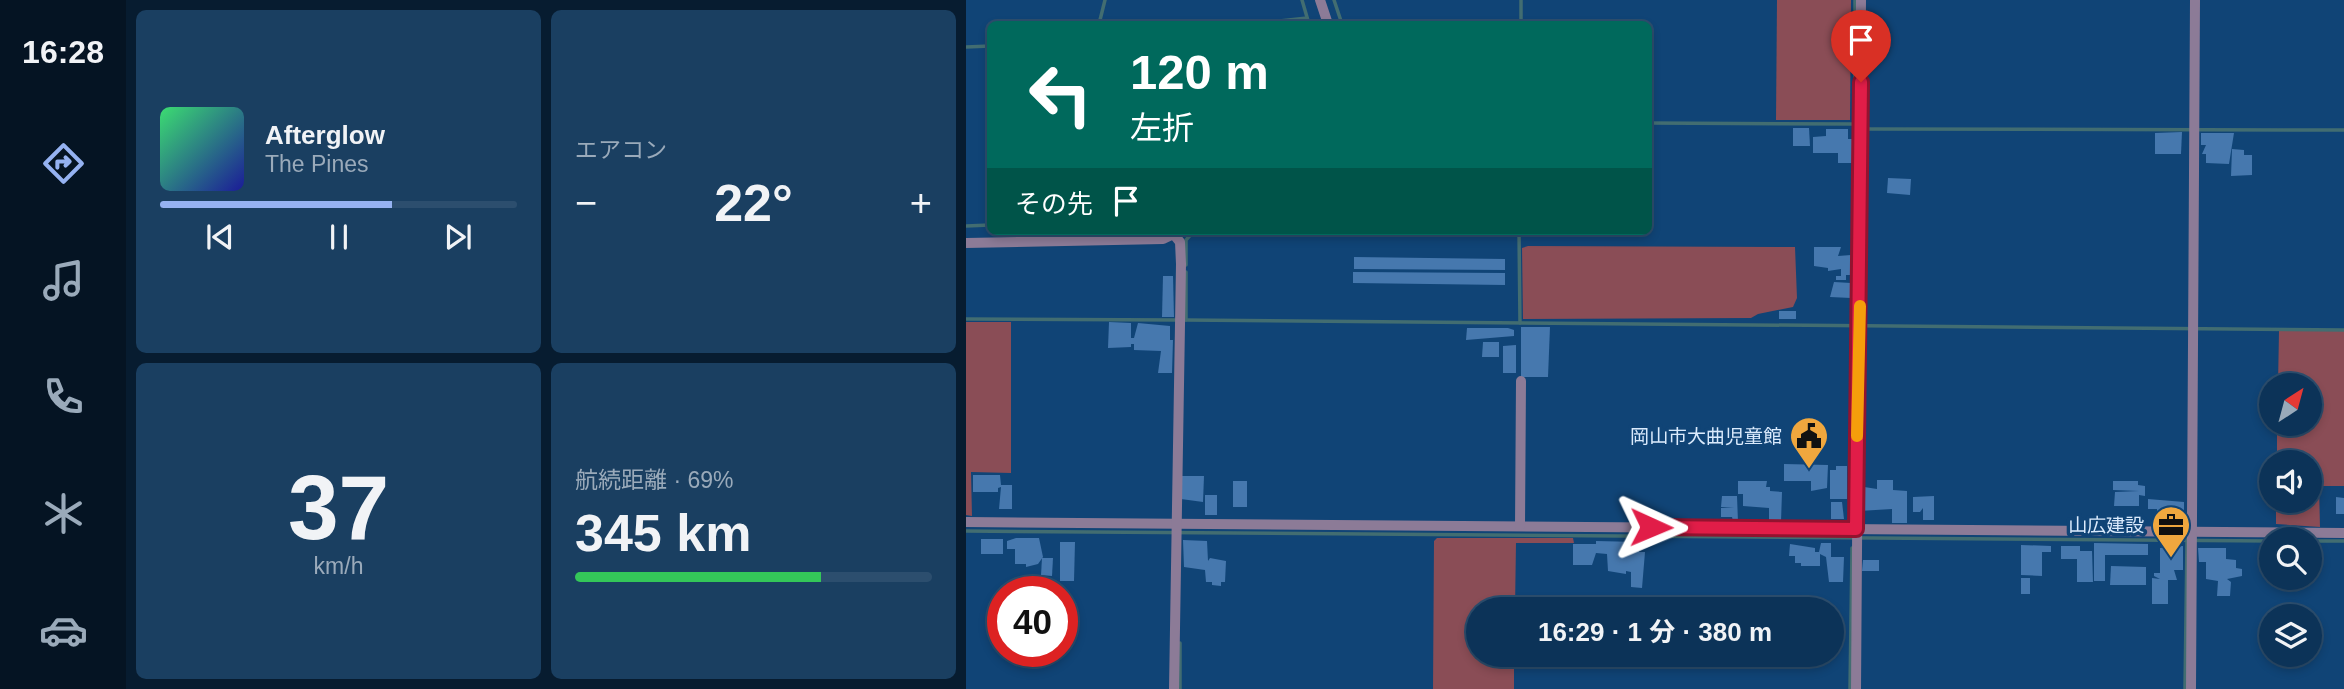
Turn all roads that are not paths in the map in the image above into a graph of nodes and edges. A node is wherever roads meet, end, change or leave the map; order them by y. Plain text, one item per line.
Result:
1 (1320, 0) edge
2 (1861, 0) edge
3 (2194, 0) edge
4 (1327, 21) edge
5 (1172, 235) edge
6 (1178, 235) edge
7 (966, 243) edge
8 (1521, 381) dead end
9 (966, 522) edge
10 (1520, 526) junction
11 (1175, 529) junction
12 (2344, 533) edge
13 (1857, 536) junction
14 (2193, 537) junction
15 (1174, 689) edge
16 (1856, 689) edge
17 (2191, 689) edge

1 - 4 street
2 - 13 street
3 - 14 street
5 - 7 street
6 - 11 street
8 - 10 street
9 - 11 street
10 - 11 street
10 - 13 street
11 - 15 street
12 - 14 street
13 - 14 street
13 - 16 street
14 - 17 street

